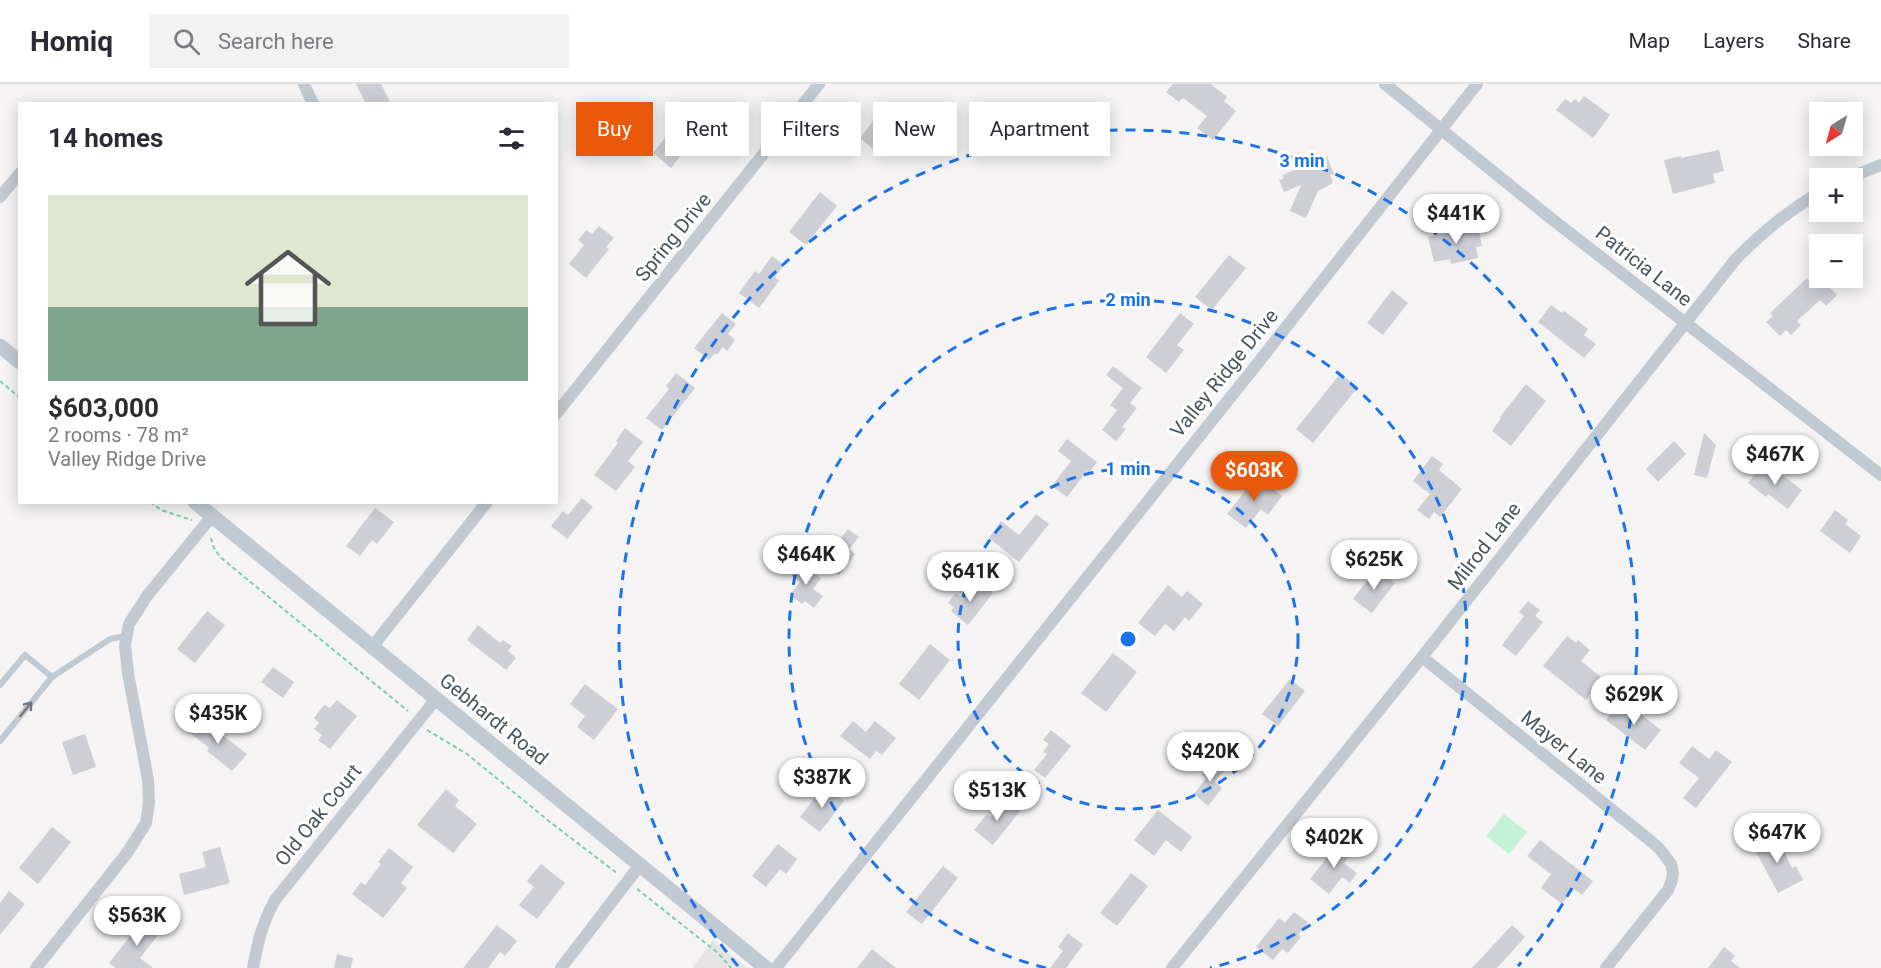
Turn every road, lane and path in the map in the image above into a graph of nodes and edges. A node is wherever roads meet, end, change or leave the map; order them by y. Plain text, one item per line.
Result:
1 (304, 84) edge
2 (819, 84) edge
3 (1385, 84) edge
4 (1477, 84) edge
5 (312, 102) edge
6 (1441, 128) junction
7 (1881, 165) edge
8 (1863, 172) edge
9 (18, 175) edge
10 (0, 197) edge
11 (1809, 199) edge
12 (1686, 323) junction
13 (0, 346) edge
14 (18, 360) edge
15 (0, 381) edge
16 (18, 396) edge
17 (558, 411) edge
18 (1881, 475) edge
19 (153, 504) edge
20 (196, 504) edge
21 (485, 504) edge
22 (207, 522) junction
23 (127, 636) junction
24 (372, 647) junction
25 (1422, 657) junction
26 (52, 677) junction
27 (0, 685) edge
28 (436, 699) junction
29 (419, 721) junction
30 (0, 741) edge
31 (640, 865) junction
32 (627, 881) junction
33 (36, 968) edge
34 (253, 968) edge
35 (561, 968) edge
36 (731, 968) edge
37 (766, 968) edge
38 (776, 968) edge
39 (1172, 968) edge
40 (1606, 968) edge

1 - 5 street
2 - 17 street, Spring Drive
3 - 6 street, Patricia Lane
4 - 6 street, Valley Ridge Drive
6 - 12 street, Patricia Lane
6 - 38 street, Valley Ridge Drive
7 - 8 street
9 - 10 street
11 - 12 street, Milrod Lane
12 - 18 street, Patricia Lane
12 - 25 street, Milrod Lane
13 - 14 street
15 - 16 path
19 - 22 path
20 - 22 street, Gebhardt Road
21 - 24 street
22 - 23 street
22 - 24 street, Gebhardt Road
22 - 29 path
23 - 26 lane
23 - 33 street
24 - 28 street, Gebhardt Road
25 - 39 street, Milrod Lane
25 - 40 street, Mayer Lane
26 - 27 lane
30 -> 26 lane
28 - 29 street, Old Oak Court
28 - 31 street, Gebhardt Road
29 - 32 path
29 - 34 street, Old Oak Court
31 - 32 street
31 - 37 street, Gebhardt Road
32 - 35 street
32 - 36 path

